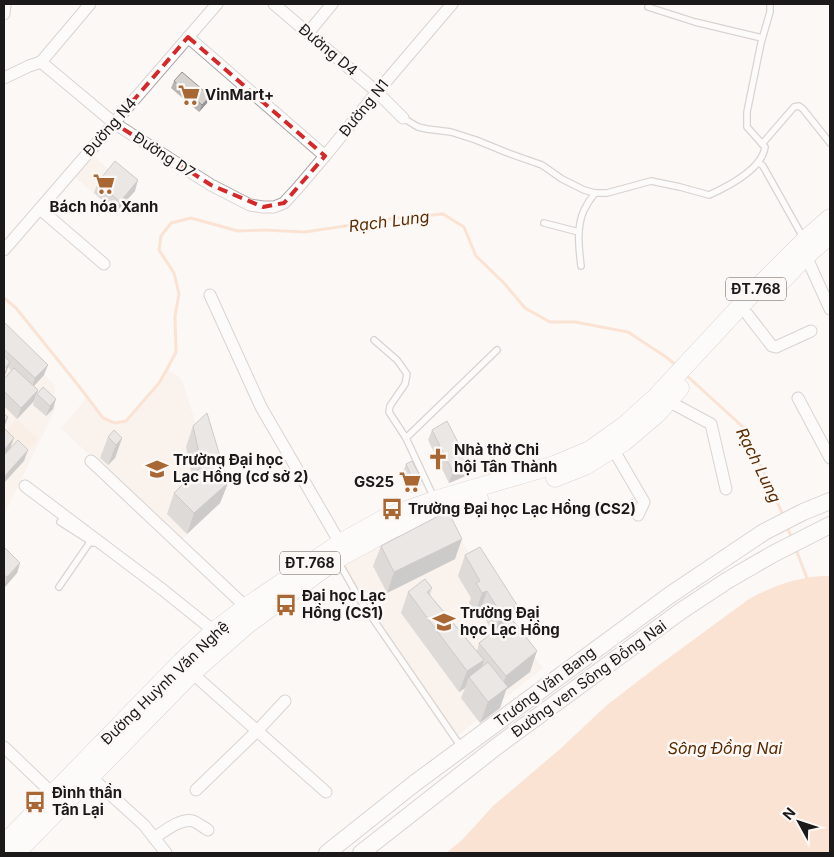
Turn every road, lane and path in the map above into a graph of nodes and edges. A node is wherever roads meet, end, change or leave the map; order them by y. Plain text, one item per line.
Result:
1 (90, 4) edge
2 (217, 4) edge
3 (274, 4) edge
4 (332, 4) edge
5 (452, 4) edge
6 (770, 4) edge
7 (648, 7) dead end
8 (308, 33) junction
9 (188, 37) junction
10 (762, 38) junction
11 (41, 62) junction
12 (4, 78) edge
13 (377, 92) junction
14 (403, 118) joint
15 (114, 123) junction
16 (762, 144) junction
17 (830, 144) edge
18 (325, 156) junction
19 (758, 162) junction
20 (595, 193) junction
21 (274, 207) joint
22 (40, 209) junction
23 (830, 218) edge
24 (544, 223) dead end
25 (579, 232) junction
26 (830, 235) edge
27 (805, 248) junction
28 (4, 250) edge
29 (104, 264) dead end
30 (581, 266) dead end
31 (210, 295) dead end
32 (830, 309) edge
33 (748, 315) junction
34 (811, 332) dead end
35 (374, 340) dead end
36 (498, 350) dead end
37 (685, 374) junction
38 (798, 398) dead end
39 (668, 401) junction
40 (406, 438) junction
41 (613, 449) junction
42 (830, 458) edge
43 (91, 461) dead end
44 (25, 486) dead end
45 (726, 489) dead end
46 (435, 500) junction
47 (830, 501) edge
48 (638, 515) dead end
49 (60, 522) dead end
50 (389, 523) junction
51 (830, 525) edge
52 (90, 542) junction
53 (107, 547) junction
54 (339, 551) junction
55 (59, 587) dead end
56 (246, 607) junction
57 (214, 632) junction
58 (192, 672) junction
59 (285, 701) dead end
60 (257, 731) junction
61 (459, 744) dead end
62 (4, 746) edge
63 (90, 776) junction
64 (196, 790) dead end
65 (326, 792) dead end
66 (58, 799) junction
67 (208, 830) dead end
68 (154, 838) junction
69 (4, 844) edge
70 (16, 853) edge
71 (166, 853) edge
72 (327, 853) edge
73 (361, 853) edge

1 - 11 street
2 - 9 street, Đường N4
3 - 8 street, Đường D4
4 - 8 street
5 - 13 street, Đường N1
6 - 10 lane
7 - 10 lane
8 - 13 street, Đường D4
9 - 15 street, Đường N4
9 - 18 street
10 - 16 lane
11 - 12 street
11 - 15 street, Đường D7
13 - 14 street, Đường D4
13 - 18 street, Đường N1
14 - 20 lane
15 - 21 street, Đường D7
15 - 22 street, Đường N4
16 - 17 lane
16 - 19 lane
18 - 21 street, Đường N1
19 - 20 lane
19 - 27 lane
20 - 25 lane
22 - 28 street, Đường N4
22 - 29 street
23 - 27 main road, Đường Huỳnh Văn Nghệ / ĐT.768
24 - 25 lane
25 - 30 lane
26 - 27 main road, Đường Huỳnh Văn Nghệ / ĐT.768
27 - 32 street
27 - 33 main road, Đường Huỳnh Văn Nghệ / ĐT.768
27 - 37 main road, Đường Huỳnh Văn Nghệ / ĐT.768
31 - 54 street
33 - 34 street
33 - 37 main road, Đường Huỳnh Văn Nghệ / ĐT.768
35 - 40 lane
36 - 40 lane
37 - 39 main road, Đường Huỳnh Văn Nghệ / ĐT.768
37 - 46 main road, Đường Huỳnh Văn Nghệ / ĐT.768
38 - 42 street
39 - 41 main road, Đường Huỳnh Văn Nghệ / ĐT.768
39 - 45 street
40 - 46 lane
41 - 48 street
41 - 50 main road, Đường Huỳnh Văn Nghệ / ĐT.768
43 - 56 street
44 - 53 street
46 - 50 main road, Đường Huỳnh Văn Nghệ / ĐT.768
47 - 72 main road, Trương Văn Bang
49 - 52 lane
50 - 54 main road, Đường Huỳnh Văn Nghệ / ĐT.768
51 - 73 main road, Đường ven Sông Đồng Nai
52 - 53 lane
52 - 55 lane
53 - 57 street
54 - 56 main road, Đường Huỳnh Văn Nghệ / ĐT.768
54 - 58 main road, Đường Huỳnh Văn Nghệ / ĐT.768
54 - 61 lane
56 - 57 main road, Đường Huỳnh Văn Nghệ / ĐT.768
57 - 66 main road, Đường Huỳnh Văn Nghệ / ĐT.768
58 - 60 street
58 - 63 main road, Đường Huỳnh Văn Nghệ / ĐT.768
59 - 60 street
60 - 64 street
60 - 65 street
62 - 66 street
63 - 66 main road, Đường Huỳnh Văn Nghệ / ĐT.768
63 - 68 street
66 - 69 main road, Đường Huỳnh Văn Nghệ / ĐT.768
66 - 70 main road, Đường Huỳnh Văn Nghệ / ĐT.768
67 - 68 street
68 - 71 street

